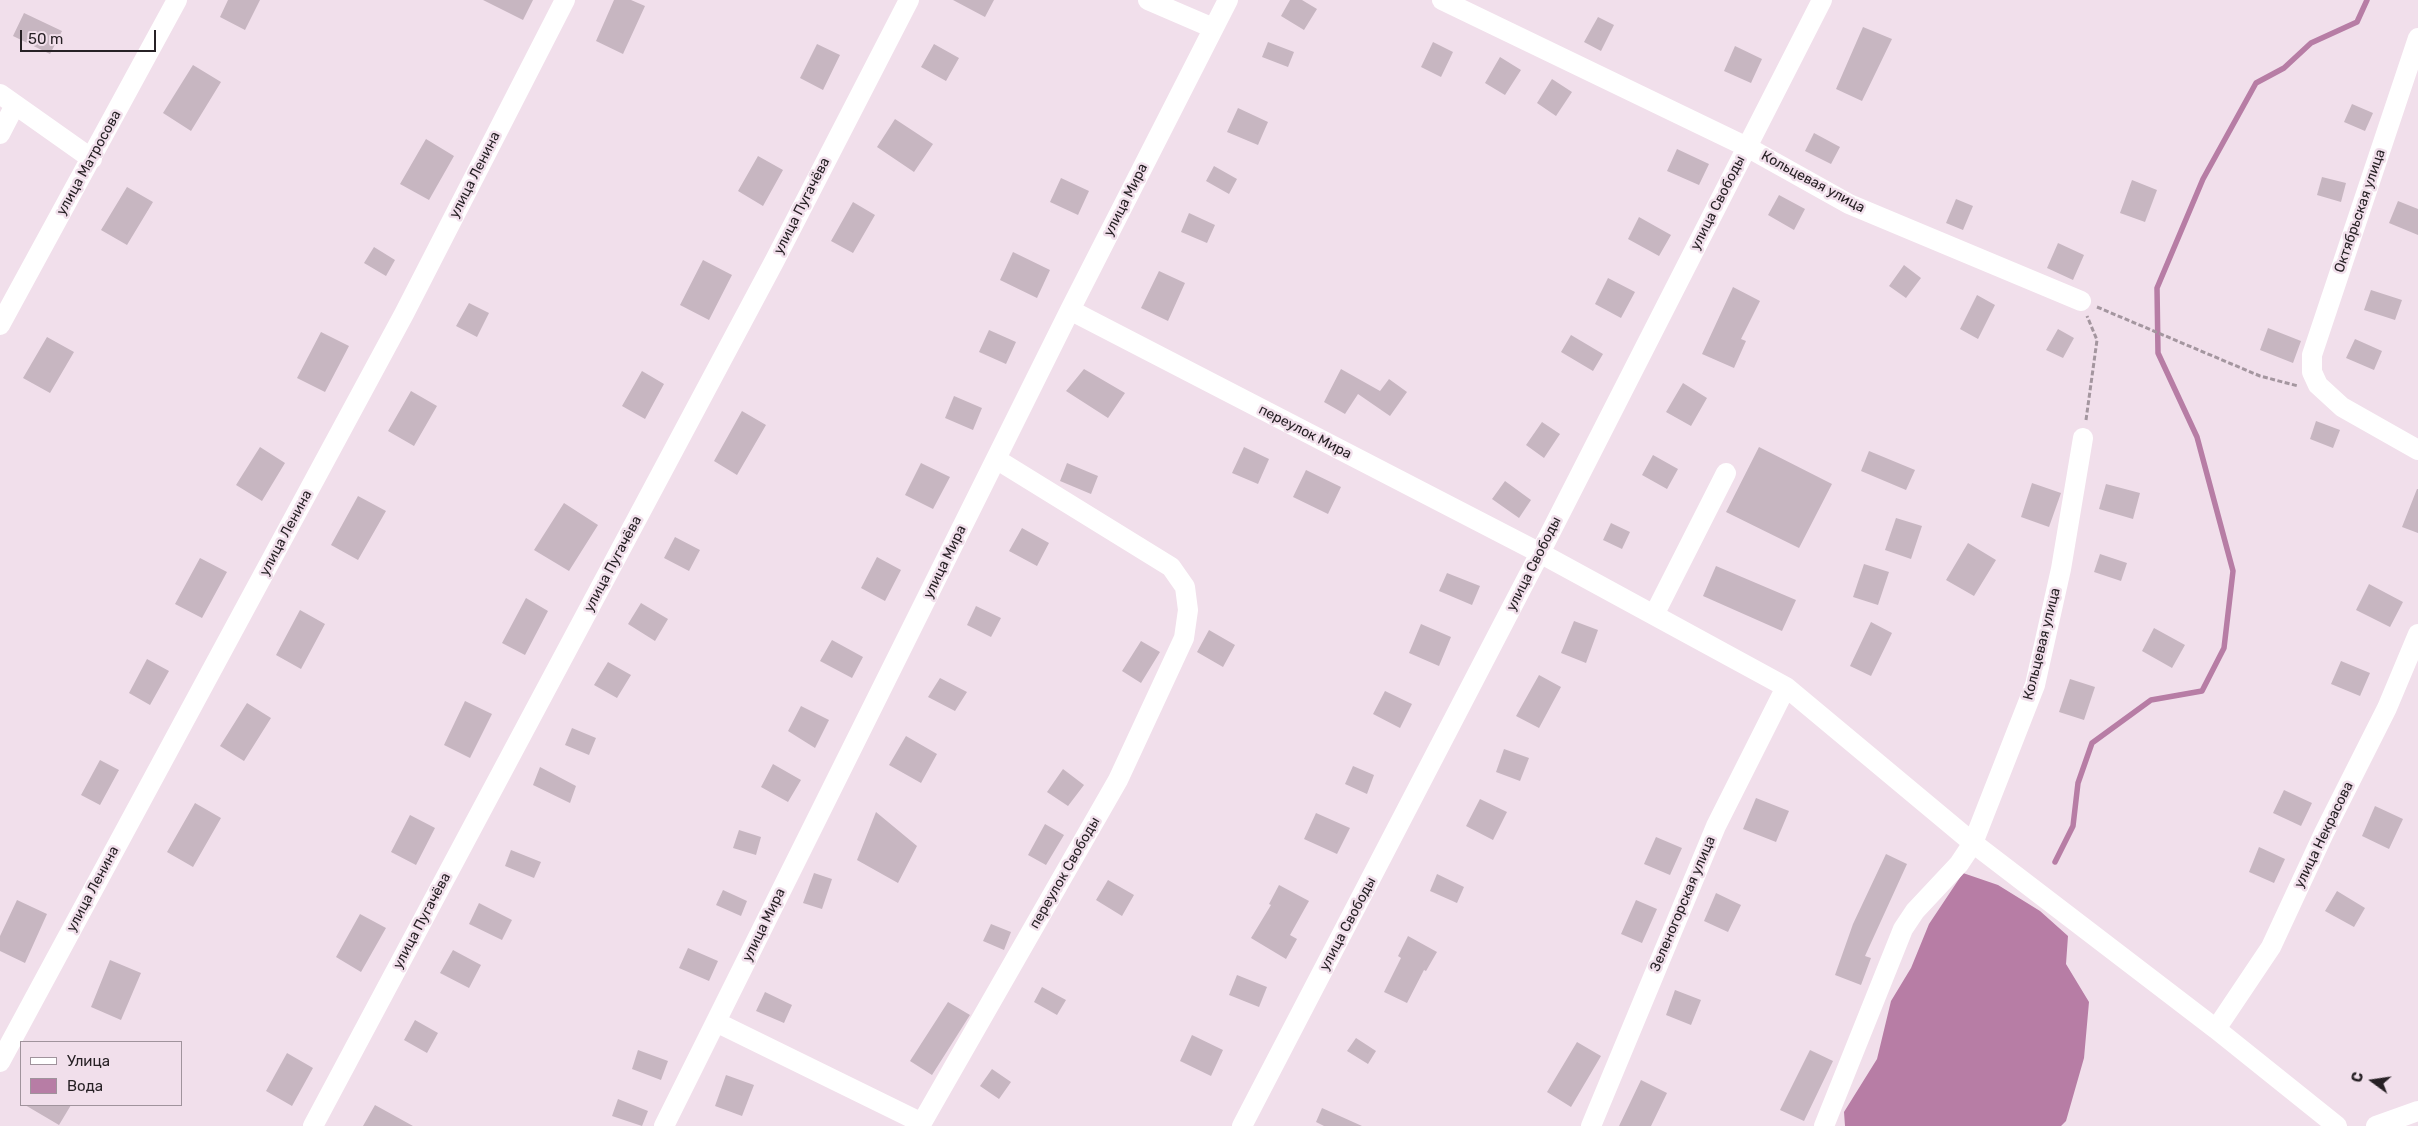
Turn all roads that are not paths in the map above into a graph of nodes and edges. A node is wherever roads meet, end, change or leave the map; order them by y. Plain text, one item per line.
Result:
1 (177, 0) edge
2 (565, 0) edge
3 (909, 0) edge
4 (1148, 0) edge
5 (1228, 0) edge
6 (1442, 0) edge
7 (1822, 0) edge
8 (1213, 28) junction
9 (2418, 38) edge
10 (8, 100) edge
11 (0, 134) edge
12 (1747, 147) junction
13 (92, 159) junction
14 (2081, 301) road end
15 (1070, 310) junction
16 (0, 325) edge
17 (2083, 438) road end
18 (2418, 450) edge
19 (996, 459) junction
20 (1726, 473) dead end
21 (1540, 553) junction
22 (1654, 615) junction
23 (2418, 634) edge
24 (1786, 687) junction
25 (1972, 843) junction
26 (716, 1022) junction
27 (2216, 1029) junction
28 (0, 1062) edge
29 (2418, 1111) edge
30 (921, 1124) edge
31 (314, 1126) edge
32 (664, 1126) edge
33 (1242, 1126) edge
34 (1591, 1126) edge
35 (1824, 1126) edge
36 (2338, 1126) edge
37 (2376, 1126) edge

1 - 13 street, улица Матросова
2 - 28 street, улица Ленина
3 - 31 street, улица Пугачёва
4 - 8 street
5 - 8 street, улица Мира
6 - 12 street, Кольцевая улица
7 - 12 street, улица Свободы
8 - 15 street, улица Мира
9 - 18 street, Октябрьская улица
10 - 11 street
10 - 13 street
12 - 14 street, Кольцевая улица
12 - 21 street, улица Свободы
13 - 16 street, улица Матросова
15 - 19 street, улица Мира
15 - 21 street, переулок Мира
17 - 25 street, Кольцевая улица
19 - 26 street, улица Мира
19 - 30 street, переулок Свободы
20 - 22 street
21 - 22 street, переулок Мира
21 - 33 street, улица Свободы
22 - 24 street, переулок Мира
23 - 27 street, улица Некрасова
24 - 25 street, переулок Мира
24 - 34 street, Зеленогорская улица
25 - 27 street, переулок Мира
25 - 35 street
26 - 30 street
26 - 32 street, улица Мира
27 - 36 street, переулок Мира
29 - 37 street

